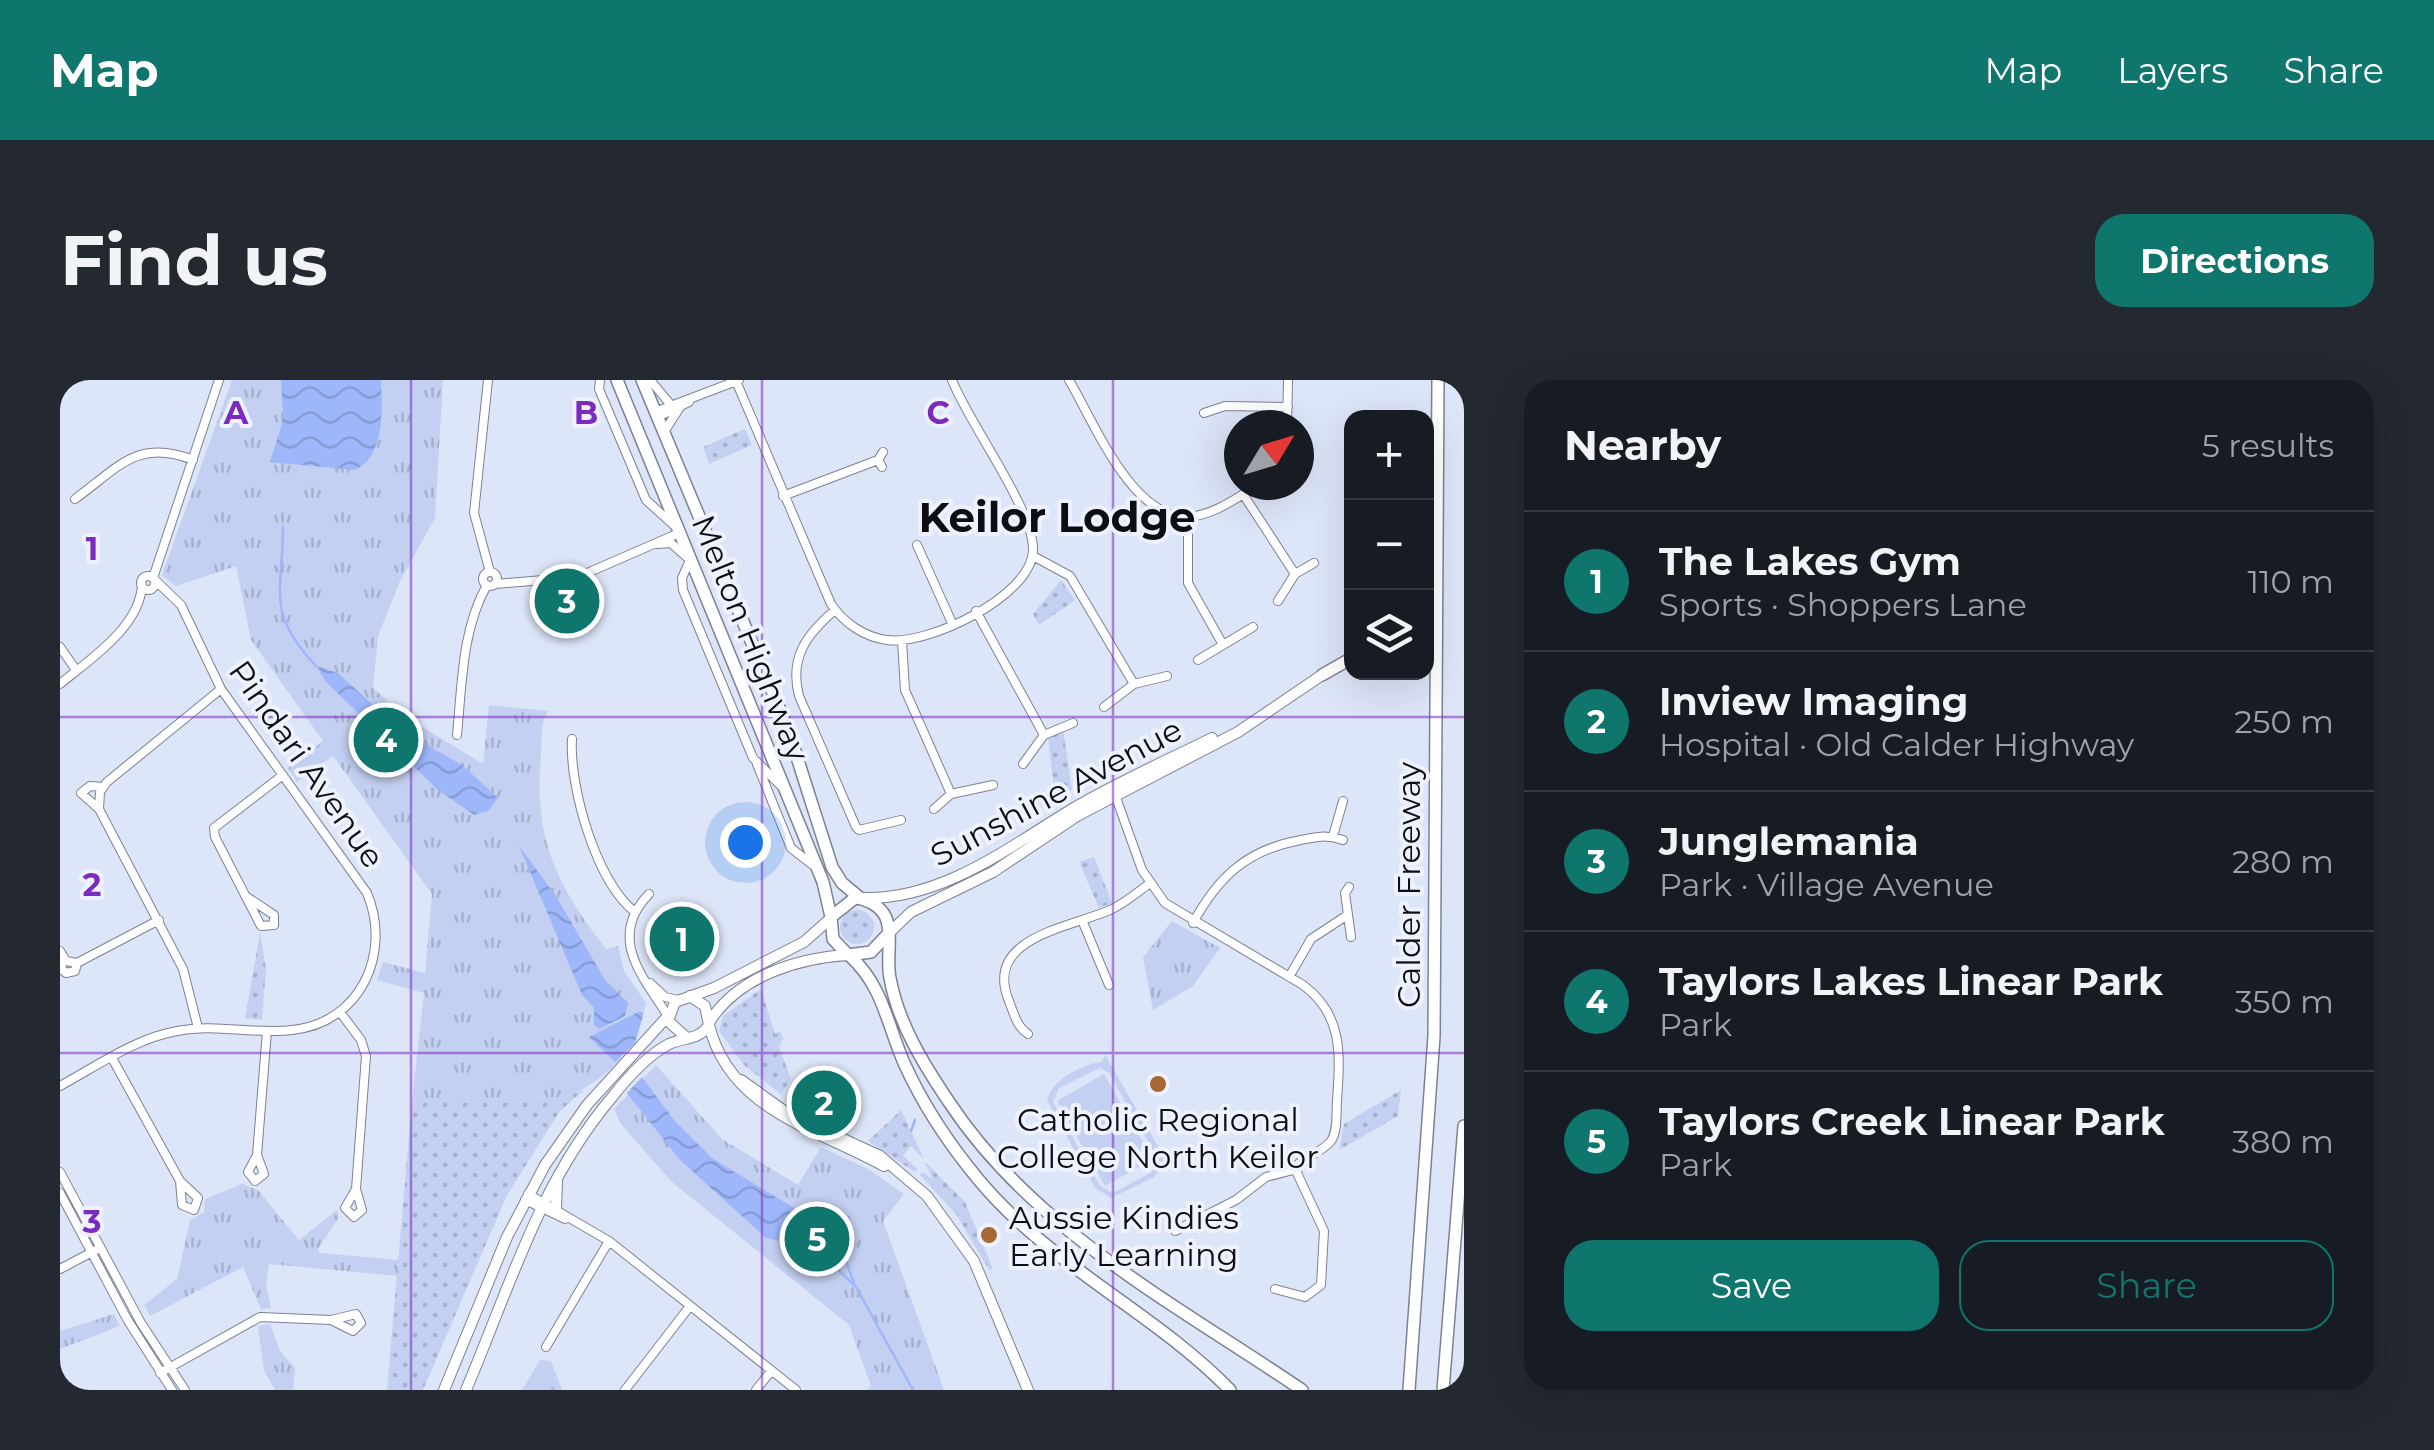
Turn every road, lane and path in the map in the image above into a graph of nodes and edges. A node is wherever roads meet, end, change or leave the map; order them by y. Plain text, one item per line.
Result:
1 (219, 380) edge
2 (488, 380) edge
3 (617, 380) edge
4 (642, 380) edge
5 (650, 380) edge
6 (952, 380) edge
7 (1288, 380) edge
8 (1434, 380) edge
9 (737, 381) edge
10 (1071, 381) edge
11 (598, 383) edge
12 (676, 406) junction
13 (1288, 406) junction
14 (1288, 410) edge
15 (1204, 413) dead end
16 (656, 414) junction
17 (634, 422) junction
18 (664, 432) junction
19 (881, 459) dead end
20 (193, 460) junction
21 (784, 496) junction
22 (75, 499) dead end
23 (1232, 500) edge
24 (1247, 500) edge
25 (1188, 517) junction
26 (678, 530) junction
27 (906, 542) dead end
28 (657, 544) junction
29 (1033, 556) junction
30 (690, 560) junction
31 (1314, 563) dead end
32 (1295, 574) junction
33 (492, 579) junction
34 (149, 583) junction
35 (1426, 590) edge
36 (1278, 602) dead end
37 (835, 610) junction
38 (976, 611) junction
39 (952, 624) junction
40 (1253, 627) dead end
41 (902, 640) junction
42 (1222, 643) junction
43 (60, 647) edge
44 (1198, 660) dead end
45 (1344, 664) edge
46 (76, 670) junction
47 (1322, 675) joint
48 (1167, 676) dead end
49 (1431, 680) edge
50 (60, 684) edge
51 (1134, 684) junction
52 (223, 692) junction
53 (1104, 707) dead end
54 (1073, 723) dead end
55 (457, 735) dead end
56 (1044, 735) junction
57 (572, 739) dead end
58 (757, 764) junction
59 (1023, 764) dead end
60 (283, 775) junction
61 (993, 785) dead end
62 (781, 786) junction
63 (102, 787) junction
64 (1114, 792) junction
65 (950, 794) junction
66 (1343, 801) dead end
67 (99, 808) junction
68 (934, 810) dead end
69 (901, 820) dead end
70 (1436, 840) junction
71 (818, 870) junction
72 (1149, 884) junction
73 (1349, 887) dead end
74 (649, 894) dead end
75 (247, 897) dead end
76 (862, 898) junction
77 (636, 910) junction
78 (1346, 916) junction
79 (831, 918) junction
80 (159, 920) junction
81 (1082, 920) junction
82 (1193, 923) junction
83 (888, 935) junction
84 (1351, 938) dead end
85 (62, 955) edge
86 (849, 956) junction
87 (636, 969) junction
88 (1289, 977) junction
89 (1109, 985) dead end
90 (684, 998) junction
91 (340, 1012) junction
92 (667, 1016) junction
93 (710, 1022) junction
94 (196, 1028) junction
95 (267, 1031) junction
96 (1013, 1036) dead end
97 (690, 1038) junction
98 (716, 1049) junction
99 (112, 1058) junction
100 (60, 1086) edge
101 (1464, 1126) edge
102 (257, 1156) dead end
103 (1297, 1169) junction
104 (60, 1172) edge
105 (558, 1175) junction
106 (180, 1181) dead end
107 (356, 1189) dead end
108 (60, 1193) edge
109 (527, 1197) junction
110 (541, 1205) junction
111 (556, 1208) junction
112 (579, 1224) junction
113 (1173, 1232) dead end
114 (608, 1241) junction
115 (96, 1249) junction
116 (60, 1268) edge
117 (1273, 1289) dead end
118 (690, 1306) junction
119 (330, 1320) dead end
120 (546, 1348) dead end
121 (164, 1370) junction
122 (771, 1371) junction
123 (172, 1390) edge
124 (184, 1390) edge
125 (444, 1390) edge
126 (466, 1390) edge
127 (625, 1390) edge
128 (756, 1390) edge
129 (794, 1390) edge
130 (1028, 1390) edge
131 (1230, 1390) edge
132 (1302, 1390) edge
133 (1409, 1390) edge
134 (1443, 1390) edge

1 - 20 street
2 - 33 street
3 - 17 highway, Melton Highway
4 - 16 highway, Melton Highway
5 - 12 street
6 - 29 street
7 - 13 street
8 - 35 highway
8 - 70 highway, Calder Freeway
9 - 12 street
9 - 21 street
10 - 25 street
11 - 26 street
12 - 16 street
12 - 18 street
13 - 14 street
13 - 15 street
16 - 17 highway
16 - 18 highway, Melton Highway
17 - 26 highway, Melton Highway
18 - 76 highway, Melton Highway
19 - 21 street
20 - 22 street
20 - 34 street
21 - 37 street
23 - 25 street
24 - 32 street
25 - 42 street
26 - 28 street
26 - 30 highway, Melton Highway
27 - 39 street
28 - 30 street
28 - 33 street
29 - 38 street
29 - 51 street
30 - 58 street
30 - 62 highway, Melton Highway
31 - 32 street
32 - 36 street
33 - 55 street
34 - 46 street
34 - 52 street, Pindari Avenue
37 - 41 street
37 - 69 street
38 - 39 street
38 - 56 street
39 - 41 street
40 - 42 street
41 - 65 street
42 - 44 street
43 - 46 street
45 - 47 highway
46 - 50 street
47 - 64 main road, Sunshine Avenue
48 - 51 street
49 - 70 highway
51 - 53 street
52 - 60 street, Pindari Avenue
52 - 63 street
54 - 56 street
56 - 59 street
57 - 77 street
58 - 62 street
58 - 71 street
60 - 75 street
60 - 91 street, Pindari Avenue
61 - 65 street
62 - 71 highway, Melton Highway
63 - 67 street
63 - 67 street
64 - 72 street
64 - 76 main road, Sunshine Avenue
64 - 83 main road, Sunshine Avenue
65 - 68 street
66 - 82 street
67 - 80 street
70 - 133 highway, Calder Freeway
71 - 79 highway, Melton Highway
72 - 81 street
72 - 82 street
73 - 78 street
74 - 77 street
76 - 79 highway
76 - 83 highway
77 - 87 street
78 - 84 street
78 - 88 street
79 - 86 highway
79 - 90 main road
80 - 85 street
80 - 94 street
81 - 89 street
81 - 96 street
82 - 88 street
83 - 86 highway
83 - 132 highway
86 - 93 main road
86 - 131 highway
87 - 90 street
87 - 92 street
88 - 103 street
90 - 92 main road
90 - 93 main road
91 - 95 street
91 - 107 street
92 - 97 main road
92 - 109 main road
93 - 97 main road
93 - 98 main road
94 - 95 street
94 - 99 street
95 - 102 street
97 - 98 main road
97 - 105 main road
98 - 130 main road
99 - 100 street
99 - 106 street
101 - 134 highway
103 - 113 street
103 - 117 street
104 - 115 street
105 - 110 main road
105 - 111 main road
108 - 115 street
109 - 110 street
109 - 125 main road
110 - 111 street
110 - 112 street
110 - 126 main road
111 - 112 street
112 - 114 street
114 - 118 street
114 - 120 street
115 - 116 street
115 - 121 street
118 - 122 street
118 - 127 street
119 - 121 street
121 - 123 street
121 - 124 street
122 - 128 street
122 - 129 street

